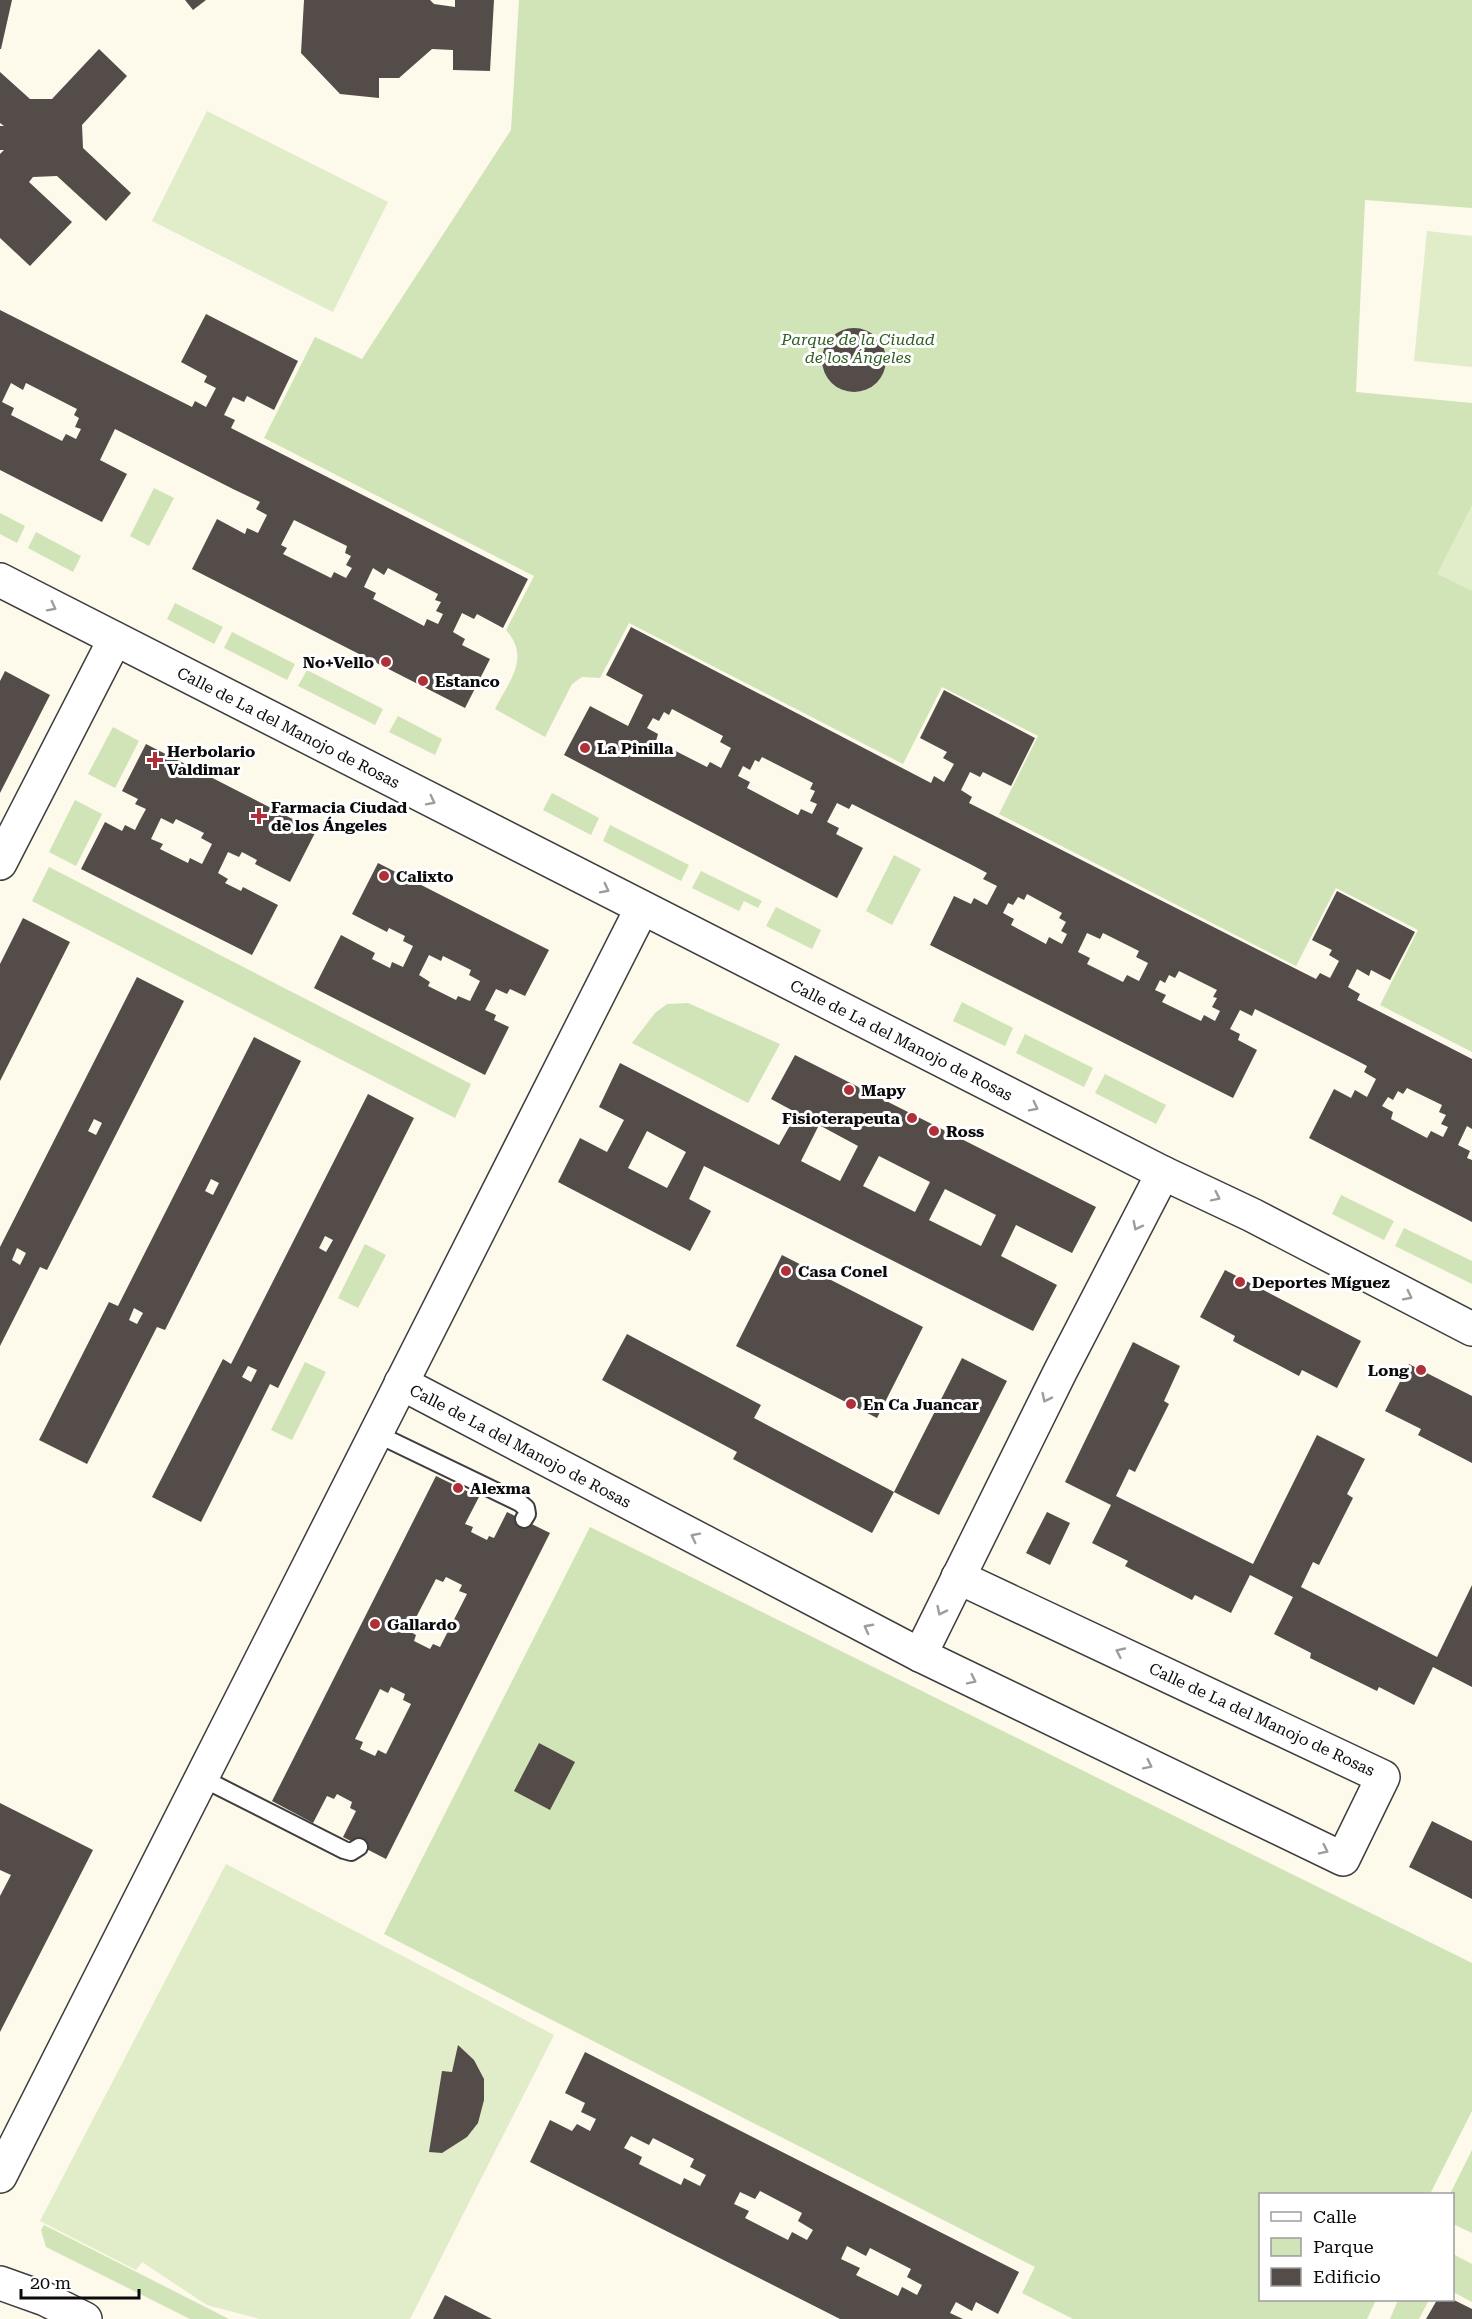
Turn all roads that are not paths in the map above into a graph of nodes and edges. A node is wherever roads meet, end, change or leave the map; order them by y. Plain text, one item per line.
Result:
1 (0, 580) edge
2 (115, 639) junction
3 (0, 863) edge
4 (642, 908) junction
5 (1163, 1173) junction
6 (1472, 1329) edge
7 (401, 1383) junction
8 (375, 1433) junction
9 (524, 1519) dead end
10 (958, 1576) junction
11 (920, 1655) junction
12 (202, 1778) junction
13 (359, 1847) dead end
14 (0, 2176) edge
15 (0, 2283) edge
16 (85, 2319) edge

1 -> 2 street, Calle de La del Manojo de Rosas
2 - 3 street
2 -> 4 street, Calle de La del Manojo de Rosas
4 -> 5 street, Calle de La del Manojo de Rosas
4 - 7 street, Calle de La del Manojo de Rosas
5 -> 6 street, Calle de La del Manojo de Rosas
5 -> 10 street
7 - 8 street
11 -> 7 street, Calle de La del Manojo de Rosas
8 - 9 lane
8 - 12 street
10 -> 11 street
11 -> 10 street, Calle de La del Manojo de Rosas
12 - 13 lane
12 - 14 street
15 - 16 street

